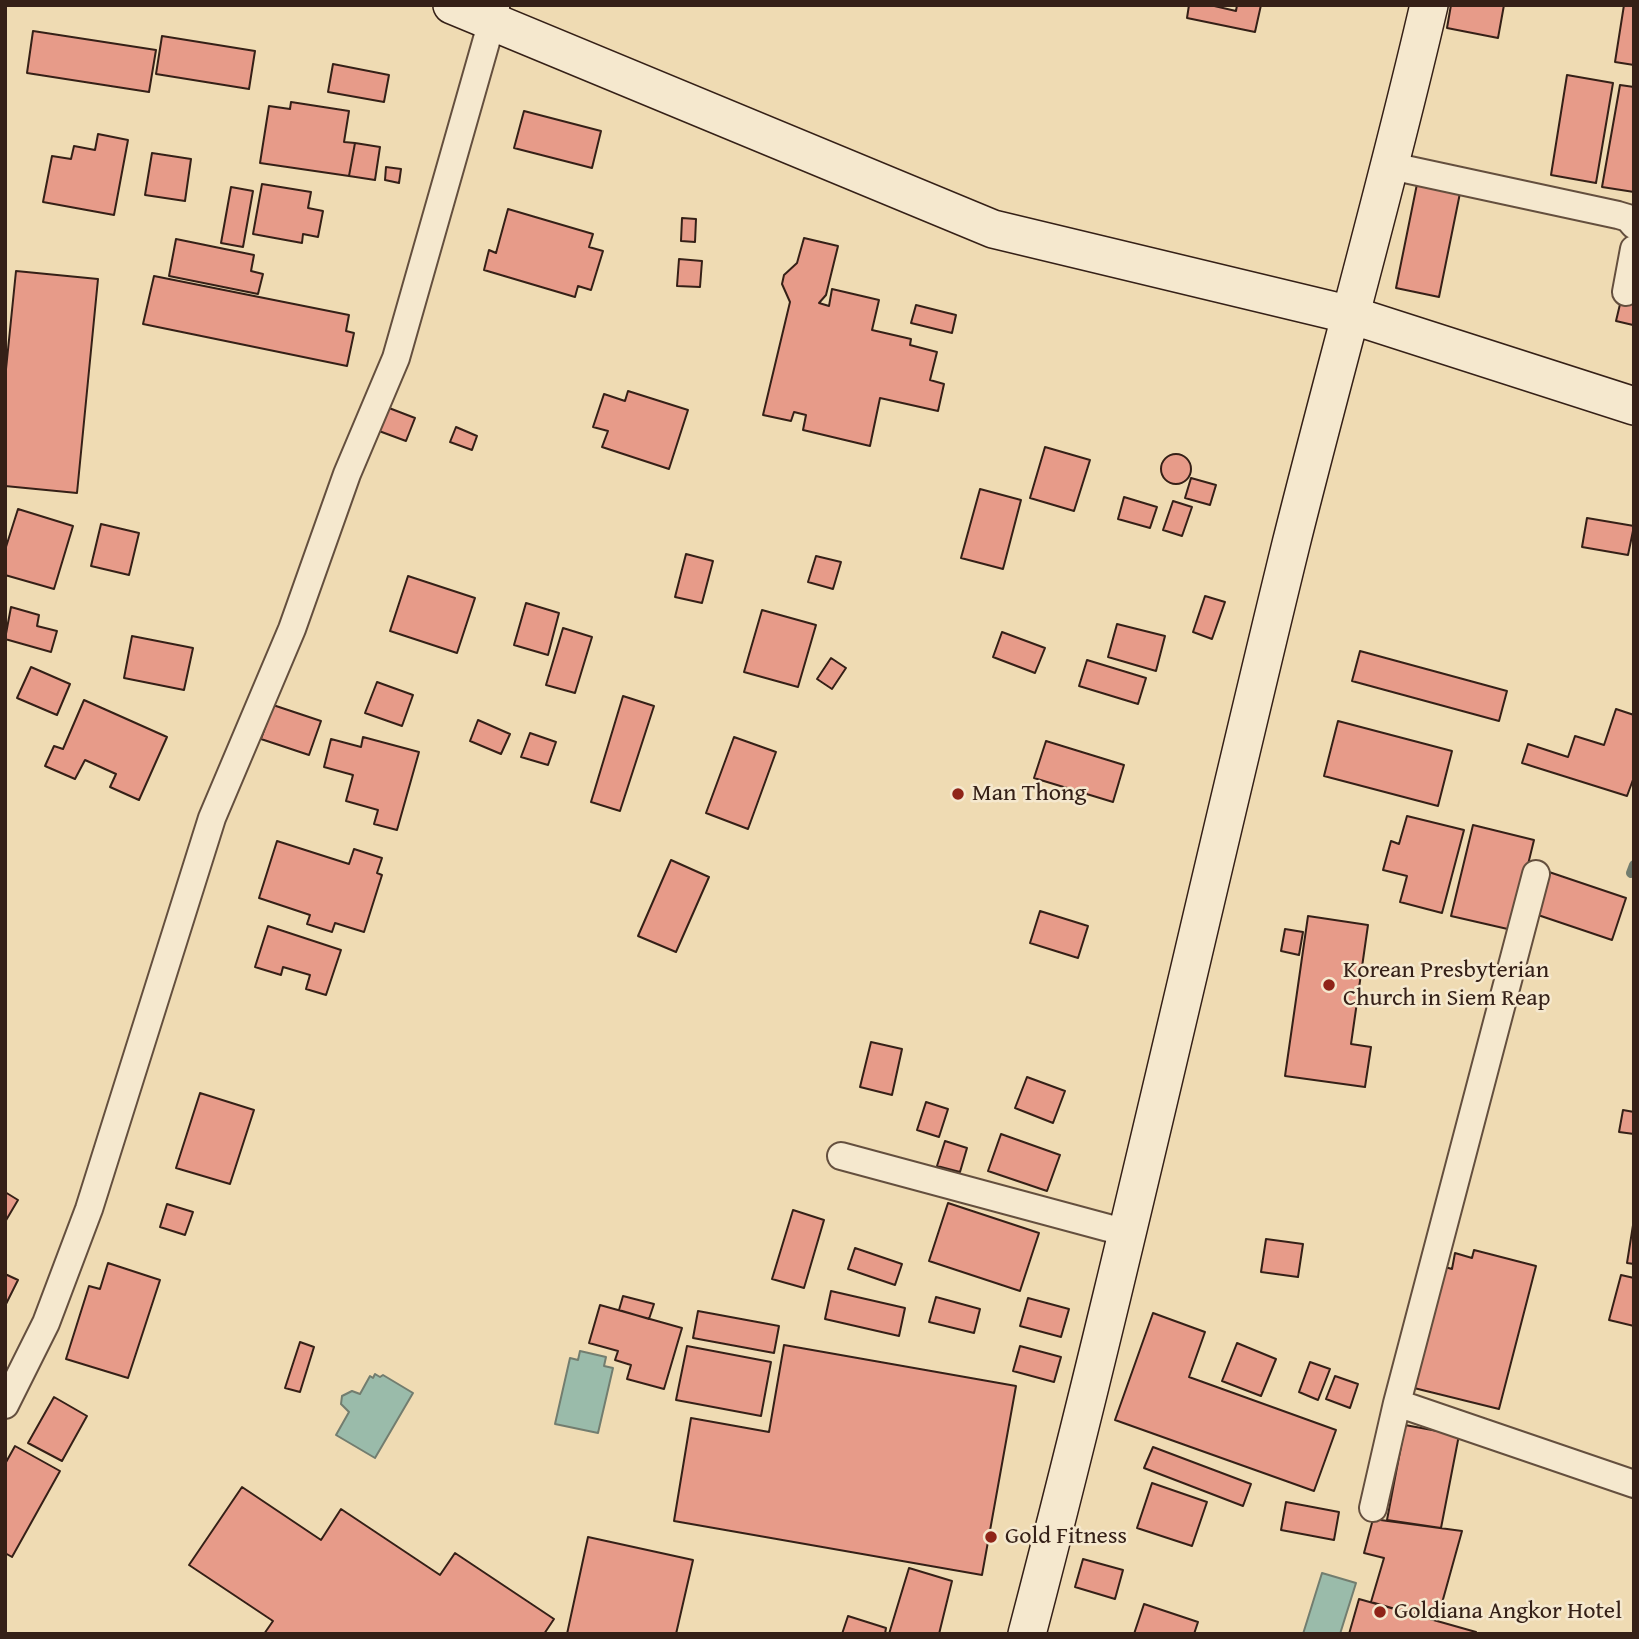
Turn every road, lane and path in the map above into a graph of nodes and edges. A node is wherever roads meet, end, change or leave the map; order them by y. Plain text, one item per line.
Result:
1 (452, 5) edge
2 (1429, 5) edge
3 (495, 13) edge
4 (1391, 166) junction
5 (1634, 225) edge
6 (1634, 249) edge
7 (1626, 292) dead end
8 (1351, 315) junction
9 (1634, 406) edge
10 (1536, 874) dead end
11 (841, 1156) dead end
12 (1127, 1233) junction
13 (1397, 1403) junction
14 (5, 1405) edge
15 (1634, 1484) edge
16 (1373, 1508) dead end
17 (1027, 1634) edge

1 - 3 street
2 - 4 street
3 - 8 street
3 - 14 street
4 - 5 street
4 - 8 street
6 - 7 street
8 - 9 street
8 - 12 street
10 - 13 street
11 - 12 street
12 - 17 street
13 - 15 street
13 - 16 street

